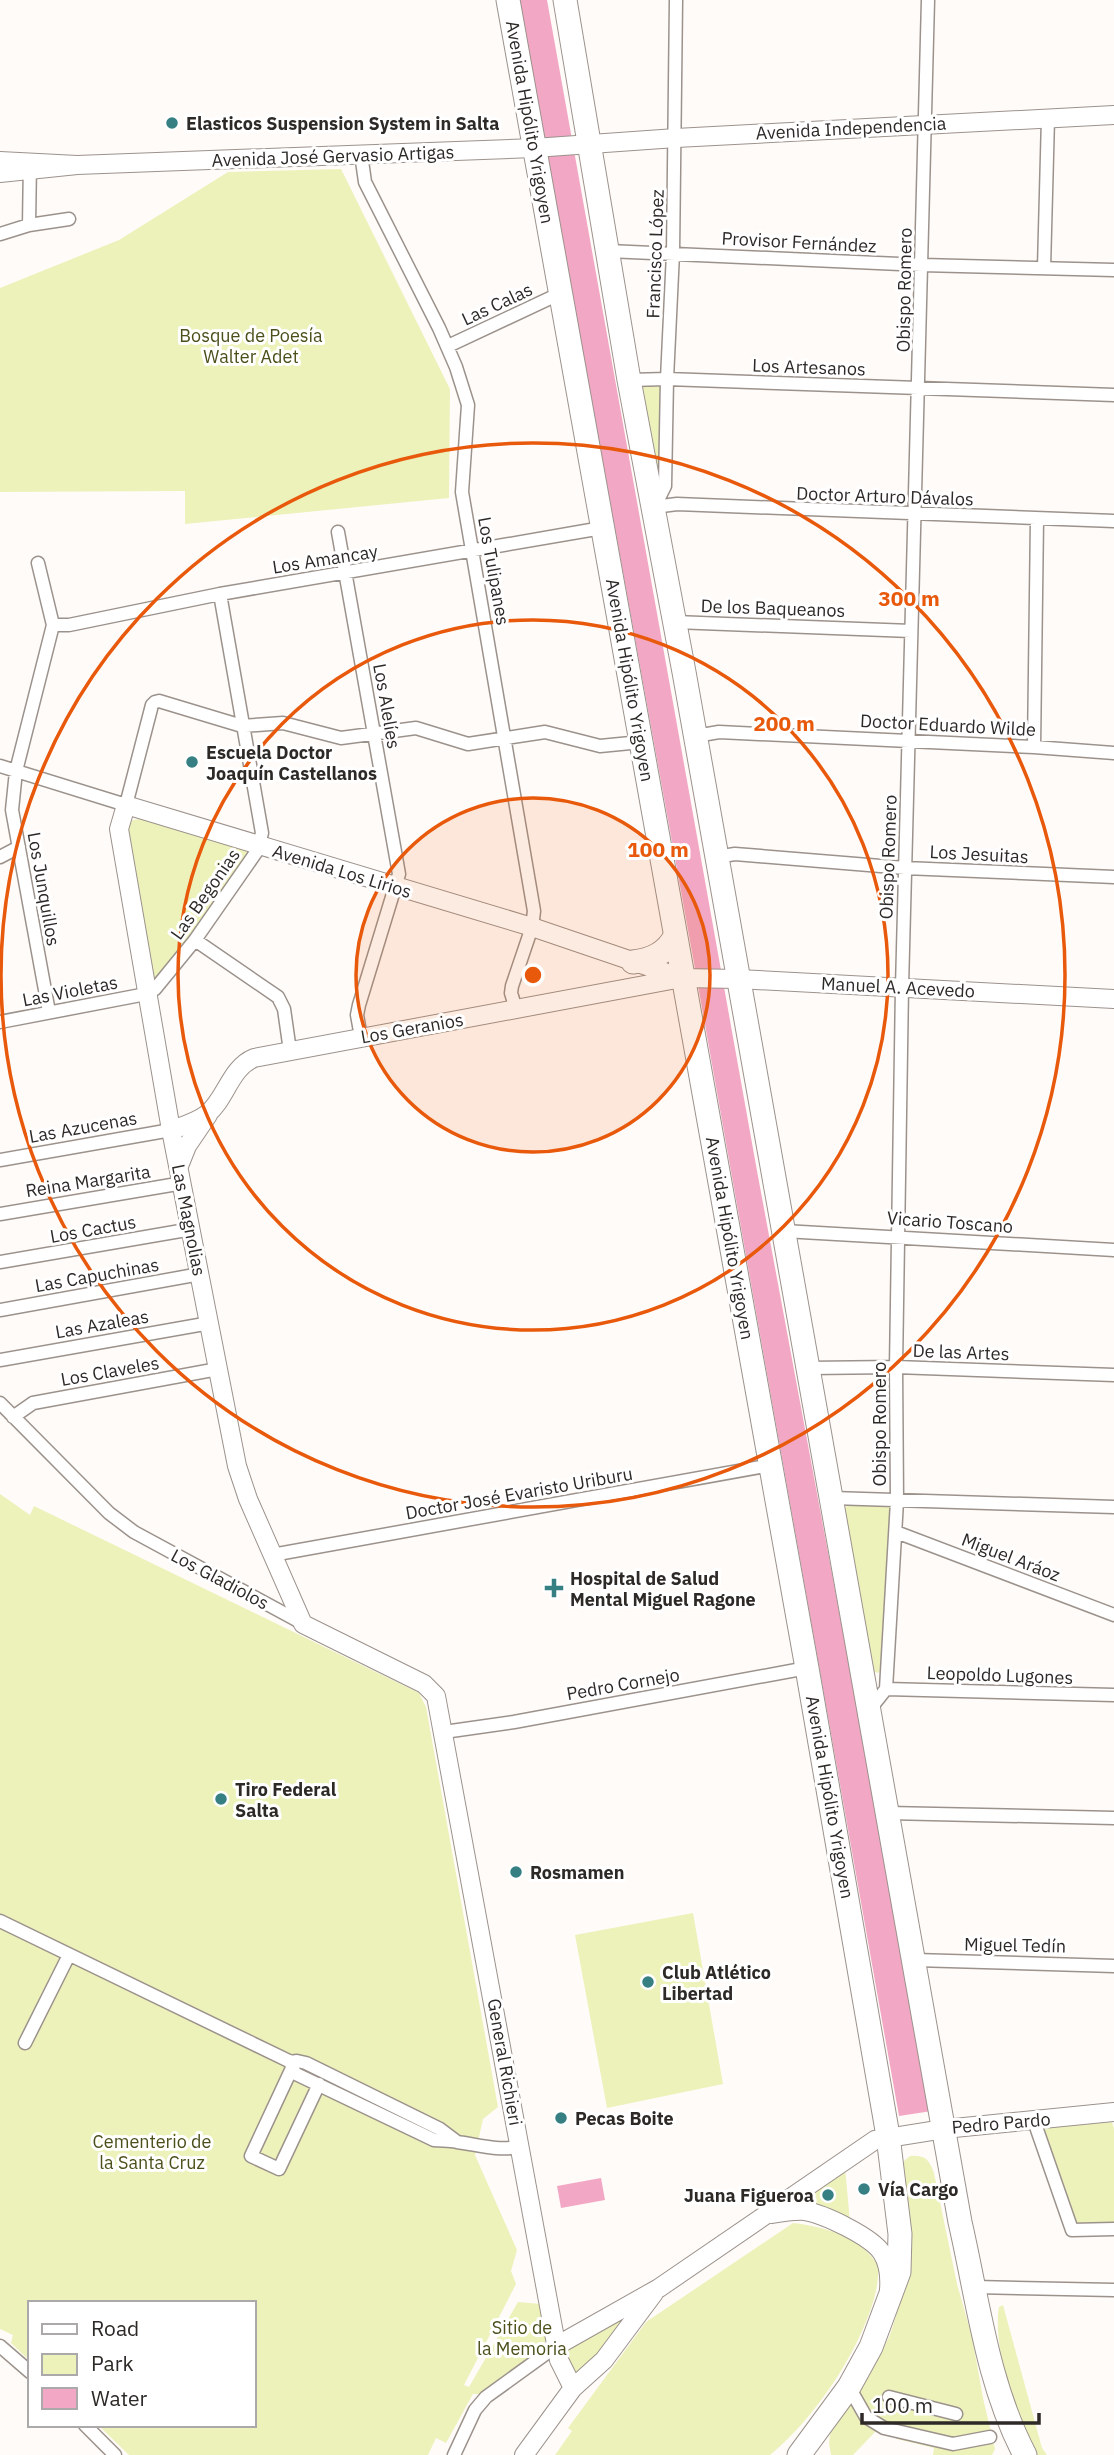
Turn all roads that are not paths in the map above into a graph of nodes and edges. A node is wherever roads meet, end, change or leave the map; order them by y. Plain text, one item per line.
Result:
1 (508, 0) edge
2 (565, 0) edge
3 (676, 0) edge
4 (929, 0) edge
5 (1114, 115) edge
6 (1048, 118) junction
7 (925, 125) junction
8 (676, 138) junction
9 (588, 143) junction
10 (534, 148) junction
11 (361, 154) junction
12 (0, 161) edge
13 (29, 166) junction
14 (0, 173) edge
15 (69, 219) dead end
16 (29, 225) junction
17 (0, 234) edge
18 (608, 251) junction
19 (673, 253) junction
20 (922, 265) junction
21 (1044, 268) junction
22 (1114, 270) edge
23 (561, 293) junction
24 (448, 346) junction
25 (667, 379) junction
26 (629, 380) junction
27 (919, 389) junction
28 (1114, 395) edge
29 (654, 507) junction
30 (915, 515) junction
31 (1037, 519) junction
32 (1114, 521) edge
33 (603, 528) junction
34 (338, 532) dead end
35 (472, 552) junction
36 (38, 563) dead end
37 (346, 573) junction
38 (220, 594) junction
39 (675, 622) junction
40 (53, 625) junction
41 (911, 631) junction
42 (242, 726) junction
43 (374, 733) junction
44 (696, 736) junction
45 (504, 738) junction
46 (910, 741) junction
47 (641, 742) junction
48 (1034, 747) junction
49 (1114, 754) edge
50 (0, 766) edge
51 (16, 771) junction
52 (126, 805) junction
53 (260, 846) junction
54 (19, 847) junction
55 (0, 857) edge
56 (716, 857) junction
57 (905, 868) junction
58 (1114, 877) edge
59 (396, 887) junction
60 (532, 927) junction
61 (675, 936) junction
62 (195, 940) junction
63 (633, 962) junction
64 (682, 978) junction
65 (738, 979) junction
66 (902, 987) junction
67 (146, 994) junction
68 (1114, 999) edge
69 (516, 1009) junction
70 (49, 1012) junction
71 (0, 1022) edge
72 (361, 1037) junction
73 (290, 1051) junction
74 (209, 1113) junction
75 (171, 1130) junction
76 (0, 1160) edge
77 (181, 1175) junction
78 (0, 1214) edge
79 (192, 1229) junction
80 (784, 1231) junction
81 (897, 1236) junction
82 (1114, 1250) edge
83 (0, 1262) edge
84 (200, 1274) junction
85 (0, 1310) edge
86 (209, 1323) junction
87 (0, 1360) edge
88 (807, 1367) junction
89 (896, 1367) junction
90 (218, 1369) junction
91 (1114, 1375) edge
92 (0, 1403) edge
93 (13, 1417) junction
94 (771, 1465) junction
95 (832, 1498) junction
96 (897, 1501) junction
97 (1114, 1507) edge
98 (895, 1532) junction
99 (272, 1555) junction
100 (1114, 1615) edge
101 (303, 1624) junction
102 (807, 1668) junction
103 (886, 1689) junction
104 (1114, 1695) edge
105 (870, 1709) junction
106 (444, 1732) junction
107 (888, 1813) junction
108 (1114, 1818) edge
109 (0, 1921) edge
110 (69, 1955) junction
111 (915, 1960) junction
112 (1114, 1966) edge
113 (25, 2043) dead end
114 (292, 2065) junction
115 (318, 2084) junction
116 (1114, 2112) edge
117 (1034, 2120) junction
118 (944, 2129) junction
119 (888, 2136) junction
120 (456, 2141) junction
121 (519, 2147) junction
122 (769, 2215) junction
123 (1114, 2229) edge
124 (975, 2287) junction
125 (659, 2288) junction
126 (1114, 2290) edge
127 (889, 2304) junction
128 (558, 2345) junction
129 (0, 2346) edge
130 (28, 2370) edge
131 (849, 2387) junction
132 (573, 2388) junction
133 (889, 2397) dead end
134 (956, 2414) dead end
135 (87, 2427) edge
136 (990, 2437) dead end
137 (799, 2453) edge
138 (116, 2455) edge
139 (454, 2455) edge
140 (524, 2455) edge
141 (1025, 2455) edge

1 - 10 highway, Avenida Hipólito Yrigoyen
2 - 9 highway
3 - 8 street, Francisco López
4 - 7 street, Obispo Romero
5 - 6 street, Avenida Independencia
6 - 7 street, Avenida Independencia
6 - 21 street
7 - 8 street, Avenida Independencia
7 - 20 street, Obispo Romero
8 - 9 street, Avenida Independencia
8 - 19 street, Francisco López
9 - 10 street, Avenida José Gervasio Artigas
9 - 18 highway
10 - 11 street, Avenida José Gervasio Artigas
10 - 23 highway, Avenida Hipólito Yrigoyen
11 - 13 street, Avenida José Gervasio Artigas
11 - 24 street, Los Tulipanes
12 - 13 street, Avenida José Gervasio Artigas
13 - 14 street, Avenida José Gervasio Artigas
13 - 16 street
15 - 16 street
16 - 17 street
18 - 19 street, Provisor Fernández
18 - 26 highway
19 - 20 street, Provisor Fernández
19 - 25 street, Francisco López
20 - 21 street, Provisor Fernández
20 - 27 street, Obispo Romero
21 - 22 street, Provisor Fernández
23 - 24 street, Las Calas
23 - 33 highway, Avenida Hipólito Yrigoyen
24 - 35 street, Los Tulipanes
25 - 26 street, Los Artesanos
25 - 27 street, Los Artesanos
25 - 29 street, Francisco López
26 - 29 highway
27 - 28 street, Los Artesanos
27 - 30 street, Obispo Romero
29 - 30 street, Doctor Arturo Dávalos
29 - 39 highway
30 - 31 street, Doctor Arturo Dávalos
30 - 41 street, Obispo Romero
31 - 32 street, Doctor Arturo Dávalos
31 - 48 street
33 - 35 street, Los Amancay
33 - 47 highway, Avenida Hipólito Yrigoyen
34 - 37 street, Los Alelíes
35 - 37 street, Los Amancay
35 - 45 street, Los Tulipanes
36 - 40 street
37 - 38 street, Los Amancay
37 - 43 street, Los Alelíes
38 - 40 street, Los Amancay
38 - 42 street, Las Begonias
39 - 41 street, De los Baqueanos
39 - 44 highway
40 - 51 street, Los Junquillos
41 - 46 street, Obispo Romero
42 - 43 street
42 - 52 street
42 - 53 street, Las Begonias
43 - 45 street
43 - 59 street, Los Alelíes
44 - 46 street, Doctor Eduardo Wilde
44 - 56 highway
45 - 47 street
45 - 60 street, Los Tulipanes
46 - 48 street, Doctor Eduardo Wilde
46 - 57 street, Obispo Romero
47 - 61 highway, Avenida Hipólito Yrigoyen
48 - 49 street, Doctor Eduardo Wilde
50 - 51 street, Avenida Los Lirios
51 - 52 street, Avenida Los Lirios
51 - 54 street, Los Junquillos
52 - 53 street, Avenida Los Lirios
52 - 67 street, Las Magnolias
53 - 59 street, Avenida Los Lirios
53 - 62 street, Las Begonias
54 - 55 street
54 - 70 street, Los Junquillos
56 - 57 street, Los Jesuitas
56 - 65 highway
57 - 58 street, Los Jesuitas
57 - 66 street, Obispo Romero
59 - 60 street, Avenida Los Lirios
59 - 72 street, Los Alelíes
60 - 63 street, Avenida Los Lirios
60 - 69 street, Los Tulipanes
61 - 63 highway
61 - 64 highway, Avenida Hipólito Yrigoyen
62 - 67 street, Las Begonias
62 - 73 street
63 - 64 street, Avenida Los Lirios
64 - 65 street, Manuel A. Acevedo
64 - 69 street, Los Geranios
64 - 94 highway, Avenida Hipólito Yrigoyen
65 - 66 street, Manuel A. Acevedo
65 - 80 highway
66 - 68 street, Manuel A. Acevedo
66 - 81 street, Obispo Romero
67 - 70 street, Las Violetas
67 - 75 street, Las Magnolias
69 - 72 street, Los Geranios
70 - 71 street, Las Violetas
72 - 73 street, Los Geranios
73 - 74 street, Los Geranios
74 - 75 street, Los Geranios
74 - 77 street
75 - 76 street, Las Azucenas
75 - 77 street, Las Magnolias
77 - 78 street, Reina Margarita
77 - 79 street, Las Magnolias
79 - 83 street, Los Cactus
79 - 84 street, Las Magnolias
80 - 81 street, Vicario Toscano
80 - 88 highway
81 - 82 street, Vicario Toscano
81 - 89 street, Obispo Romero
84 - 85 street, Las Capuchinas
84 - 86 street, Las Magnolias
86 - 87 street, Las Azaleas
86 - 90 street, Las Magnolias
88 - 89 street, De las Artes
88 - 95 highway
89 - 91 street, De las Artes
89 - 96 street, Obispo Romero
90 - 93 street, Los Claveles
90 - 99 street, Las Magnolias
92 - 93 street, Los Gladiolos
93 - 101 street, Los Gladiolos
94 - 99 street, Doctor José Evaristo Uriburu
94 - 102 highway, Avenida Hipólito Yrigoyen
95 - 96 street
95 - 105 highway
96 - 97 street
96 - 98 street, Obispo Romero
98 - 100 street, Miguel Aráoz
98 - 103 street, Obispo Romero
99 - 101 street, Las Magnolias
101 - 106 street, Los Gladiolos
102 - 106 street, Pedro Cornejo
102 - 119 highway, Avenida Hipólito Yrigoyen
103 - 104 street, Leopoldo Lugones
103 - 105 street
105 - 107 highway
106 - 121 street, General Richieri
107 - 108 street
107 - 111 highway
109 - 110 street
110 - 113 street
110 - 114 street
111 - 112 street, Miguel Tedín
111 - 118 highway
114 - 115 street
114 - 115 street
114 - 120 street
115 - 120 street
116 - 117 street, Pedro Pardo
117 - 118 street, Pedro Pardo
117 - 123 street
118 - 119 street, Pedro Pardo
118 - 124 highway
119 - 122 street, Pedro Pardo
119 - 127 highway, Avenida Hipólito Yrigoyen
120 - 121 street
121 - 128 street, General Richieri
122 - 125 street, Pedro Pardo
122 - 127 street
124 - 126 street
124 - 141 highway
125 - 128 street
125 - 132 street
127 - 131 highway, Avenida Hipólito Yrigoyen
128 - 132 street, General Richieri
128 - 139 street
129 - 130 street
131 - 136 street
131 - 137 highway, Avenida Hipólito Yrigoyen
132 - 140 street
133 - 134 street
135 - 138 street

